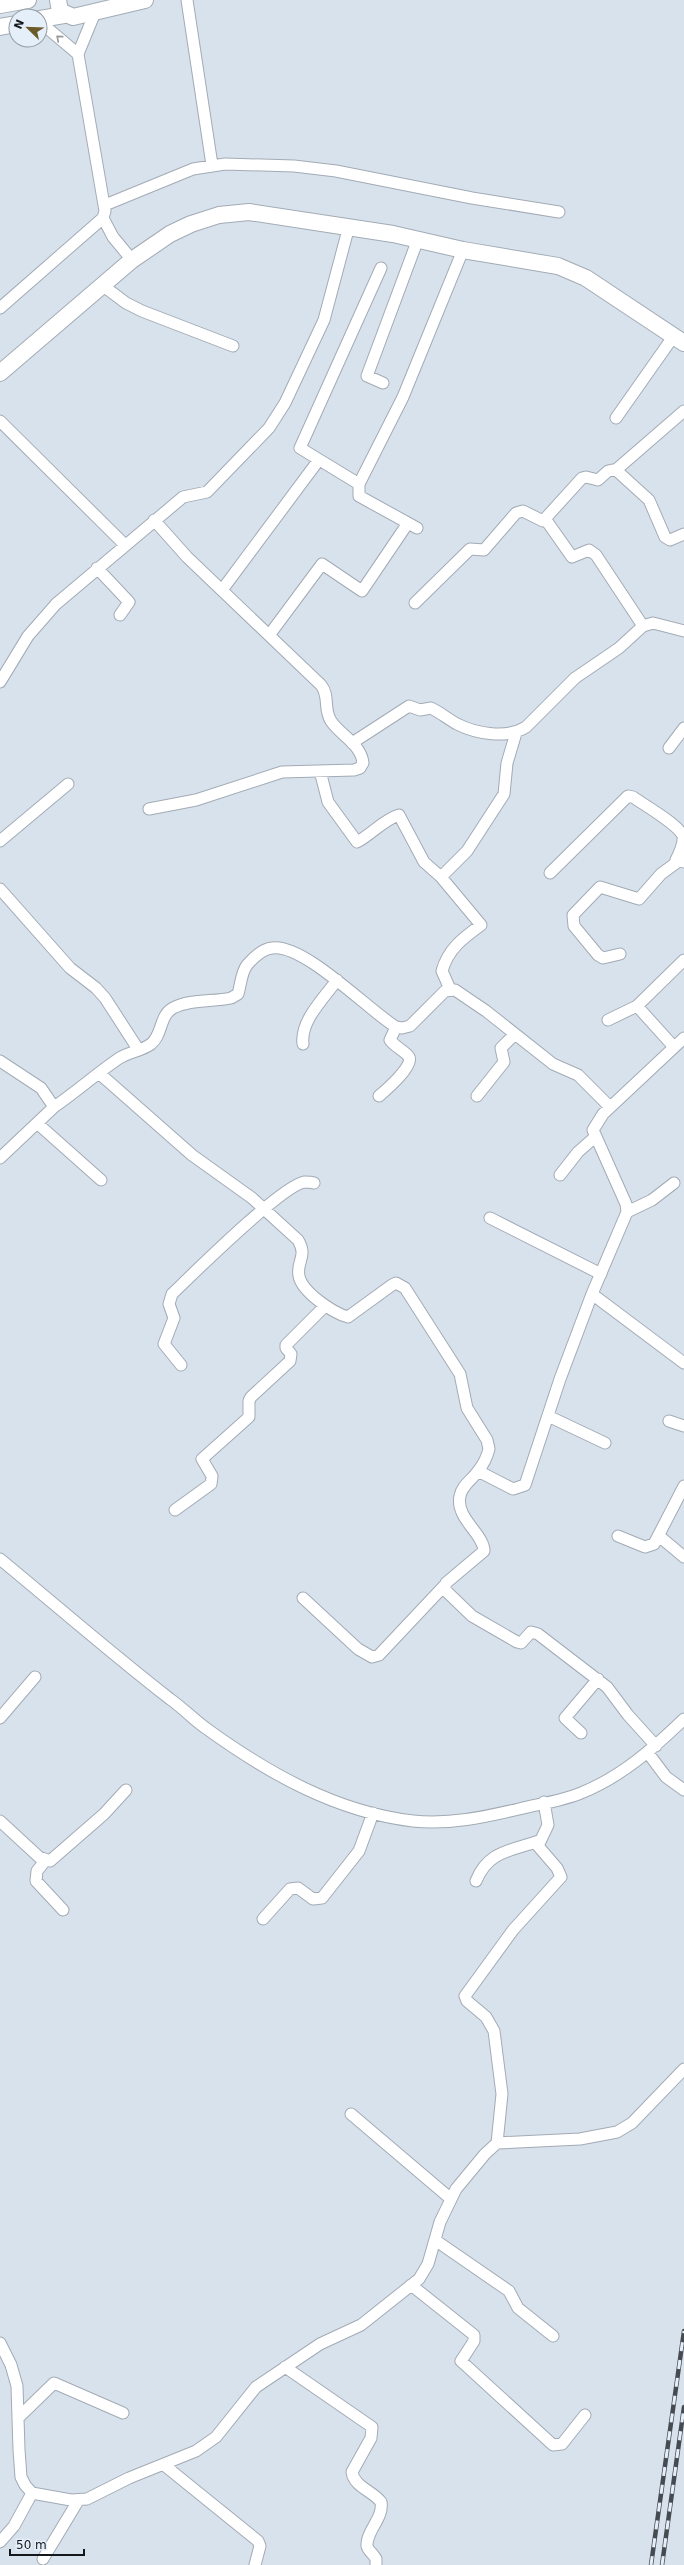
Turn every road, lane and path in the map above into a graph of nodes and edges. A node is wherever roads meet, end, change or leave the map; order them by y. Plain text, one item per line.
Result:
1 (28, 0) edge
2 (145, 0) edge
3 (187, 0) edge
4 (0, 5) edge
5 (61, 7) edge
6 (88, 8) edge
7 (48, 14) edge
8 (48, 29) edge
9 (78, 54) junction
10 (212, 165) junction
11 (105, 205) junction
12 (559, 212) dead end
13 (103, 218) junction
14 (349, 226) junction
15 (418, 239) junction
16 (463, 250) junction
17 (132, 260) junction
18 (381, 268) dead end
19 (102, 285) junction
20 (0, 308) edge
21 (678, 340) edge
22 (233, 346) dead end
23 (0, 373) edge
24 (383, 383) dead end
25 (684, 411) edge
26 (616, 418) dead end
27 (0, 421) edge
28 (318, 461) junction
29 (616, 470) junction
30 (359, 484) junction
31 (154, 520) junction
32 (546, 520) junction
33 (684, 534) edge
34 (124, 544) junction
35 (97, 568) junction
36 (222, 590) junction
37 (415, 603) dead end
38 (120, 615) dead end
39 (643, 626) junction
40 (684, 631) edge
41 (270, 634) junction
42 (0, 682) edge
43 (684, 728) edge
44 (516, 733) junction
45 (352, 743) junction
46 (669, 748) dead end
47 (320, 771) junction
48 (68, 784) dead end
49 (148, 809) dead end
50 (0, 841) edge
51 (680, 861) edge
52 (550, 874) dead end
53 (441, 877) junction
54 (0, 889) edge
55 (620, 954) dead end
56 (684, 960) edge
57 (337, 980) junction
58 (450, 989) junction
59 (637, 1006) junction
60 (608, 1020) dead end
61 (396, 1027) junction
62 (515, 1034) junction
63 (684, 1038) edge
64 (303, 1044) dead end
65 (674, 1047) junction
66 (138, 1049) junction
67 (0, 1061) edge
68 (100, 1074) junction
69 (379, 1096) dead end
70 (477, 1096) dead end
71 (54, 1107) junction
72 (610, 1107) junction
73 (38, 1124) junction
74 (595, 1137) junction
75 (0, 1158) edge
76 (560, 1175) dead end
77 (100, 1180) dead end
78 (314, 1183) dead end
79 (674, 1183) dead end
80 (264, 1209) junction
81 (627, 1212) junction
82 (490, 1218) dead end
83 (601, 1274) junction
84 (592, 1294) junction
85 (325, 1306) junction
86 (684, 1363) edge
87 (181, 1365) dead end
88 (548, 1416) junction
89 (669, 1421) dead end
90 (684, 1426) edge
91 (605, 1443) dead end
92 (478, 1471) junction
93 (684, 1486) edge
94 (175, 1510) dead end
95 (618, 1536) dead end
96 (659, 1536) junction
97 (684, 1557) edge
98 (0, 1559) edge
99 (444, 1586) junction
100 (303, 1598) dead end
101 (35, 1677) dead end
102 (598, 1678) junction
103 (0, 1718) edge
104 (684, 1719) edge
105 (581, 1733) dead end
106 (652, 1749) junction
107 (126, 1790) dead end
108 (684, 1790) edge
109 (544, 1802) junction
110 (373, 1813) junction
111 (0, 1821) edge
112 (539, 1841) junction
113 (46, 1861) junction
114 (476, 1882) dead end
115 (63, 1910) dead end
116 (263, 1919) dead end
117 (684, 2069) edge
118 (352, 2114) dead end
119 (497, 2143) junction
120 (451, 2199) junction
121 (435, 2240) junction
122 (411, 2285) junction
123 (553, 2336) dead end
124 (0, 2343) edge
125 (285, 2367) junction
126 (123, 2413) dead end
127 (585, 2415) dead end
128 (19, 2417) junction
129 (164, 2465) junction
130 (32, 2493) junction
131 (78, 2501) junction
132 (0, 2542) edge
133 (43, 2559) dead end
134 (255, 2565) edge
135 (376, 2565) edge

1 - 4 street
2 - 6 street
3 - 10 street
5 - 6 street
5 - 7 street
6 - 9 street
9 -> 8 street
9 - 11 street
10 - 11 street
10 - 12 street
11 - 13 street
13 - 17 street
13 - 20 street
14 - 15 street
14 - 17 street
14 - 31 street
15 - 16 street
15 - 24 street
16 - 21 street
16 - 30 street
17 - 19 street
18 - 28 street
19 - 22 street
19 - 23 street
21 - 26 street
25 - 29 street
27 - 34 street
28 - 30 street
28 - 36 street
29 - 32 street
29 - 33 street
30 - 41 street
31 - 34 street
31 - 36 street
32 - 37 street
32 - 39 street
34 - 35 street
35 - 38 street
35 - 42 street
36 - 41 street
39 - 40 street
39 - 44 street
41 - 45 street
43 - 46 street
44 - 45 street
44 - 53 street
45 - 47 street
47 - 49 street
47 - 53 street
48 - 50 street
51 - 52 street
51 - 55 street
53 - 58 street
54 - 66 street
56 - 59 street
57 - 61 street
57 - 64 street
57 - 66 street
58 - 61 street
58 - 62 street
59 - 60 street
59 - 65 street
61 - 69 street
62 - 70 street
62 - 72 street
63 - 65 street
65 - 72 street
66 - 68 street
67 - 71 street
68 - 71 street
68 - 80 street
71 - 73 street
72 - 74 street
73 - 75 street
73 - 77 street
74 - 76 street
74 - 81 street
78 - 80 street
79 - 81 street
80 - 85 street
80 - 87 street
81 - 83 street
82 - 83 street
83 - 84 street
84 - 86 street
84 - 88 street
85 - 92 street
85 - 94 street
88 - 91 street
88 - 92 street
89 - 90 street
92 - 99 street
93 - 96 street
95 - 96 street
96 - 97 street
98 - 110 street
99 - 100 street
99 - 102 street
101 - 103 street
102 - 105 street
102 - 106 street
104 - 106 street
106 - 108 street
106 - 109 street
107 - 113 street
109 - 110 street
109 - 112 street
110 - 116 street
111 - 113 street
112 - 114 street
112 - 119 street
113 - 115 street
117 - 119 street
118 - 120 street
119 - 120 street
120 - 121 street
121 - 122 street
121 - 123 street
122 - 125 street
122 - 127 street
124 - 128 street
125 - 129 street
125 - 135 street
126 - 128 street
128 - 130 street
129 - 131 street
129 - 134 street
130 - 131 street
130 - 132 street
131 - 133 street

